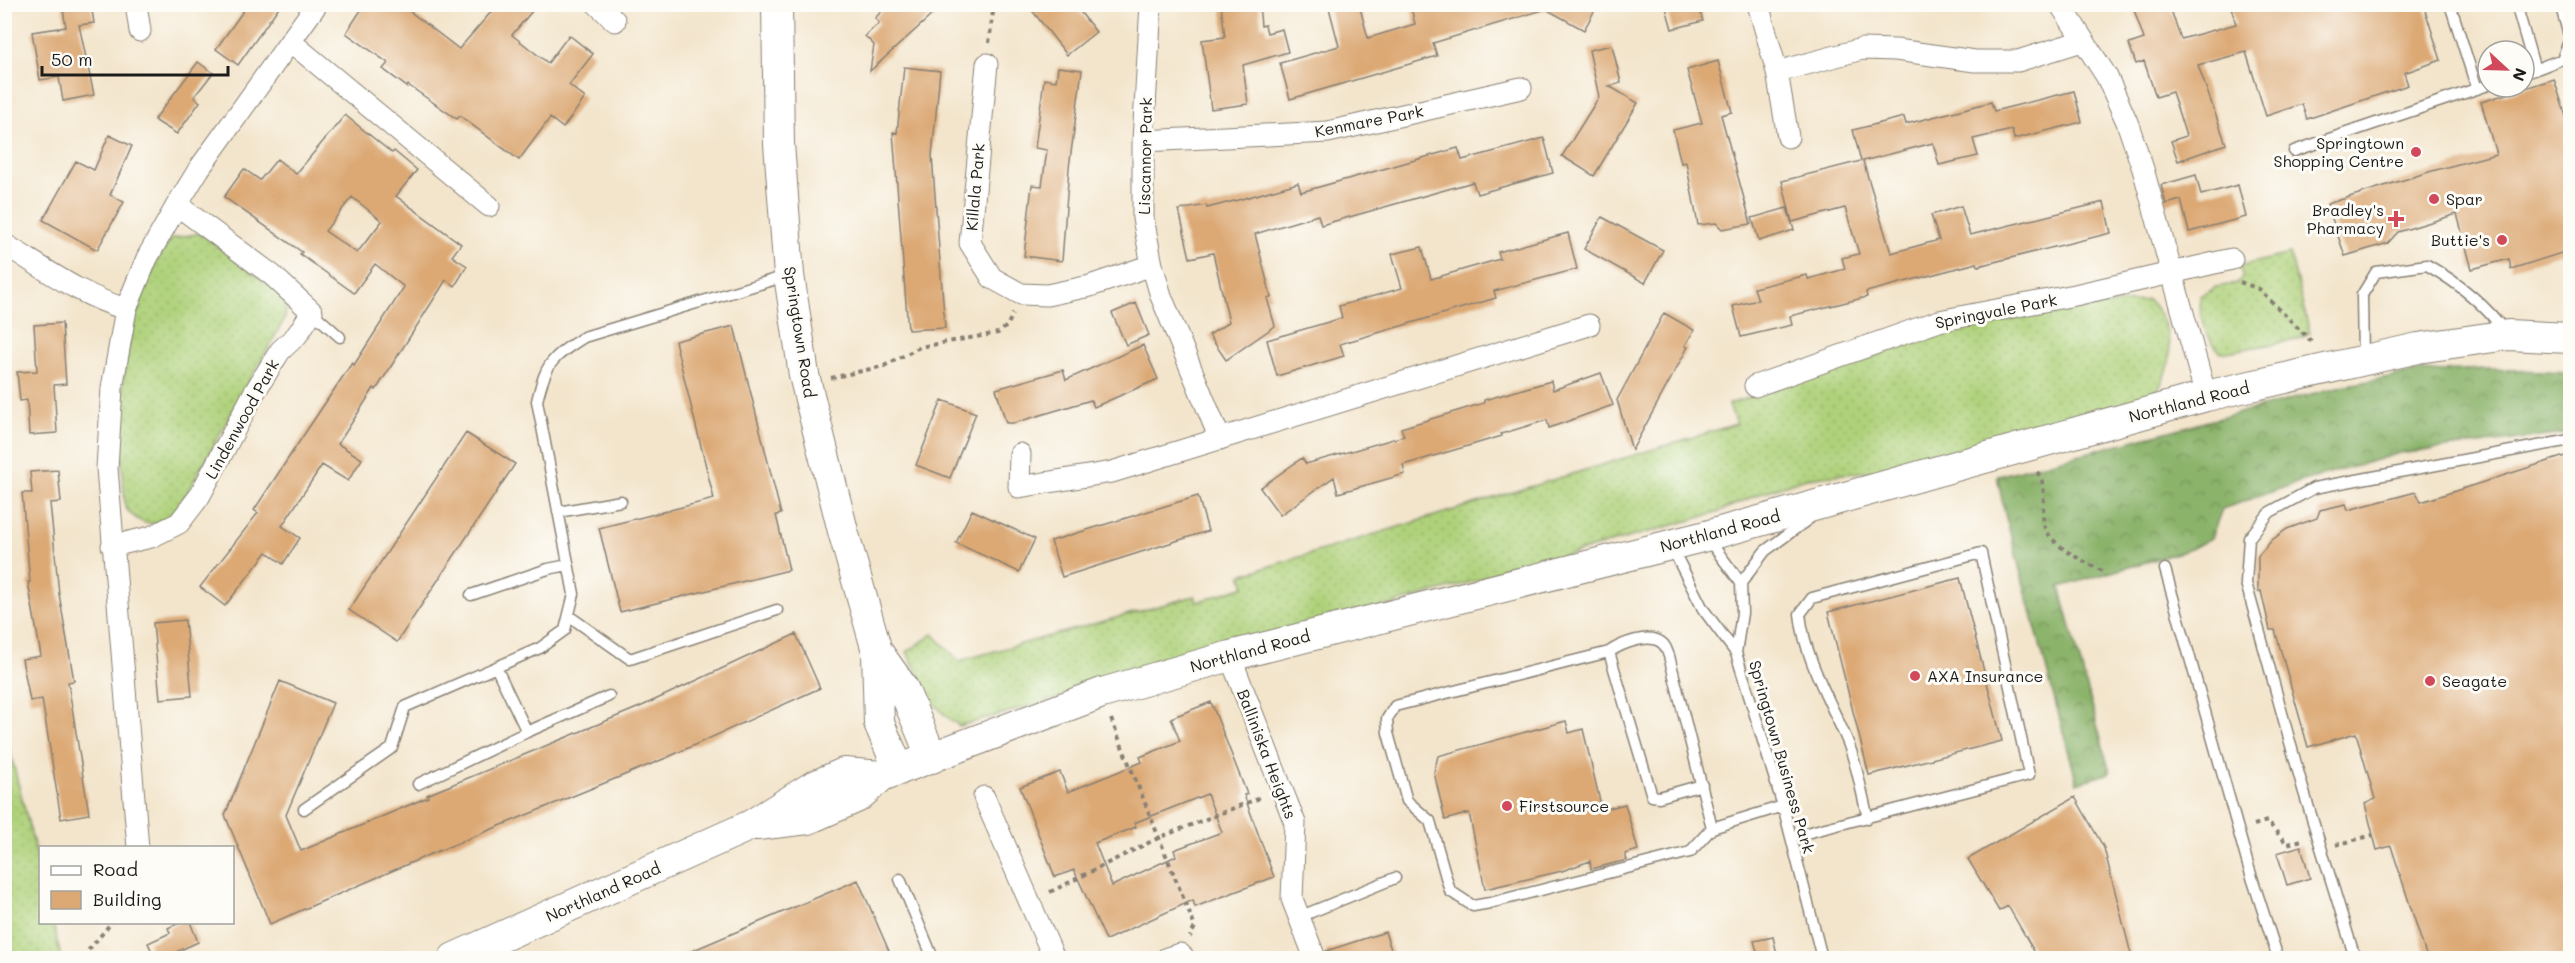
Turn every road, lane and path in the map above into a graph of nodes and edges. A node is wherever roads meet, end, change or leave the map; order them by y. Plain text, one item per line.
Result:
1 (136, 4) edge
2 (317, 4) edge
3 (597, 4) edge
4 (777, 4) edge
5 (994, 4) edge
6 (1151, 4) edge
7 (1758, 4) edge
8 (2060, 4) edge
9 (2450, 4) edge
10 (2516, 4) edge
11 (2560, 4) edge
12 (615, 21) dead end
13 (140, 31) dead end
14 (2523, 39) edge
15 (2570, 39) edge
16 (2082, 41) junction
17 (291, 42) junction
18 (987, 64) joint
19 (2476, 69) edge
20 (2536, 70) edge
21 (1777, 72) junction
22 (1521, 88) dead end
23 (2476, 89) edge
24 (1788, 137) dead end
25 (1143, 141) junction
26 (2294, 151) dead end
27 (177, 205) junction
28 (489, 206) dead end
29 (4, 244) edge
30 (2232, 259) dead end
31 (1152, 265) junction
32 (2173, 273) junction
33 (789, 275) junction
34 (2234, 281) dead end
35 (1021, 294) junction
36 (126, 309) junction
37 (312, 312) junction
38 (1589, 325) dead end
39 (2508, 335) junction
40 (340, 337) dead end
41 (2571, 338) edge
42 (2316, 346) dead end
43 (2363, 360) junction
44 (829, 378) dead end
45 (1755, 386) dead end
46 (2206, 396) junction
47 (1220, 439) junction
48 (2571, 440) edge
49 (2025, 446) junction
50 (1020, 454) dead end
51 (1838, 499) junction
52 (621, 501) dead end
53 (558, 512) junction
54 (1706, 536) junction
55 (1670, 545) junction
56 (112, 546) junction
57 (568, 565) junction
58 (2165, 569) dead end
59 (2106, 573) dead end
60 (1741, 583) junction
61 (471, 595) dead end
62 (777, 610) dead end
63 (568, 616) junction
64 (877, 651) junction
65 (1609, 652) junction
66 (1736, 653) junction
67 (1230, 656) junction
68 (496, 667) junction
69 (609, 696) dead end
70 (1113, 726) dead end
71 (526, 732) junction
72 (932, 758) junction
73 (890, 773) junction
74 (418, 784) dead end
75 (1702, 785) junction
76 (1281, 790) junction
77 (984, 797) dead end
78 (1783, 806) junction
79 (304, 809) dead end
80 (1868, 818) junction
81 (1712, 828) junction
82 (1791, 837) junction
83 (1158, 838) junction
84 (138, 846) edge
85 (1395, 878) dead end
86 (900, 879) dead end
87 (1031, 902) junction
88 (1299, 917) junction
89 (110, 924) edge
90 (1177, 957) edge
91 (87, 958) edge
92 (454, 958) edge
93 (933, 958) edge
94 (1054, 958) edge
95 (1315, 958) edge
96 (1822, 958) edge
97 (2278, 958) edge
98 (2355, 958) edge

1 - 13 street
2 - 17 street
3 - 12 street
4 - 33 main road, Springtown Road
5 - 18 path
6 - 25 street, Liscannor Park
7 - 21 street
8 - 16 street
9 - 19 lane
10 - 14 lane
11 - 15 lane
15 - 20 lane
16 - 21 street
16 - 32 street
17 - 27 street
17 - 28 street
18 - 35 street, Killala Park
21 - 24 street
22 - 25 street, Kenmare Park
23 - 26 lane
25 - 31 street, Liscannor Park
27 - 36 street
27 - 37 street
29 - 36 street
30 - 32 street, Springvale Park
31 - 35 street, Killala Park
31 - 47 street, Liscannor Park
32 - 45 street, Springvale Park
32 - 46 street
33 - 53 lane
33 - 64 main road, Springtown Road
34 - 42 path
35 - 44 path
36 - 56 street
37 - 40 lane
37 - 56 street, Lindenwood Park
38 - 47 street
39 - 41 main road, Northland Road
39 - 43 main road, Northland Road
39 - 43 lane
43 - 46 main road, Northland Road
46 - 49 main road, Northland Road
47 - 50 street
48 - 98 lane
49 - 51 main road, Northland Road
49 - 59 path
51 - 54 main road, Northland Road
51 - 60 lane
52 - 53 lane
53 - 57 lane
54 - 55 main road, Northland Road
54 - 60 lane
55 - 66 lane, Springtown Business Park
55 - 67 main road, Northland Road
56 - 84 street
57 - 61 lane
57 - 63 lane
58 - 97 lane
60 - 66 lane
62 - 63 lane
63 - 68 lane
64 - 72 main road, Springtown Road
64 - 73 main road, Springtown Road
65 - 75 lane
65 - 75 lane
65 - 81 lane
66 - 78 lane, Springtown Business Park
67 - 72 main road, Northland Road
67 - 76 street, Balliniska Heights
68 - 71 lane
68 - 79 lane
69 - 71 lane
70 - 83 path
71 - 74 lane
72 - 73 main road, Northland Road
73 - 92 main road, Northland Road
75 - 81 lane
76 - 83 path
76 - 88 street, Balliniska Heights
77 - 87 street
78 - 81 lane
78 - 82 lane, Springtown Business Park
80 - 80 lane
80 - 82 lane
82 - 96 lane, Springtown Business Park
83 - 87 path
83 - 90 path
85 - 88 lane
86 - 93 lane
87 - 94 street
88 - 95 street, Balliniska Heights
89 - 91 path

